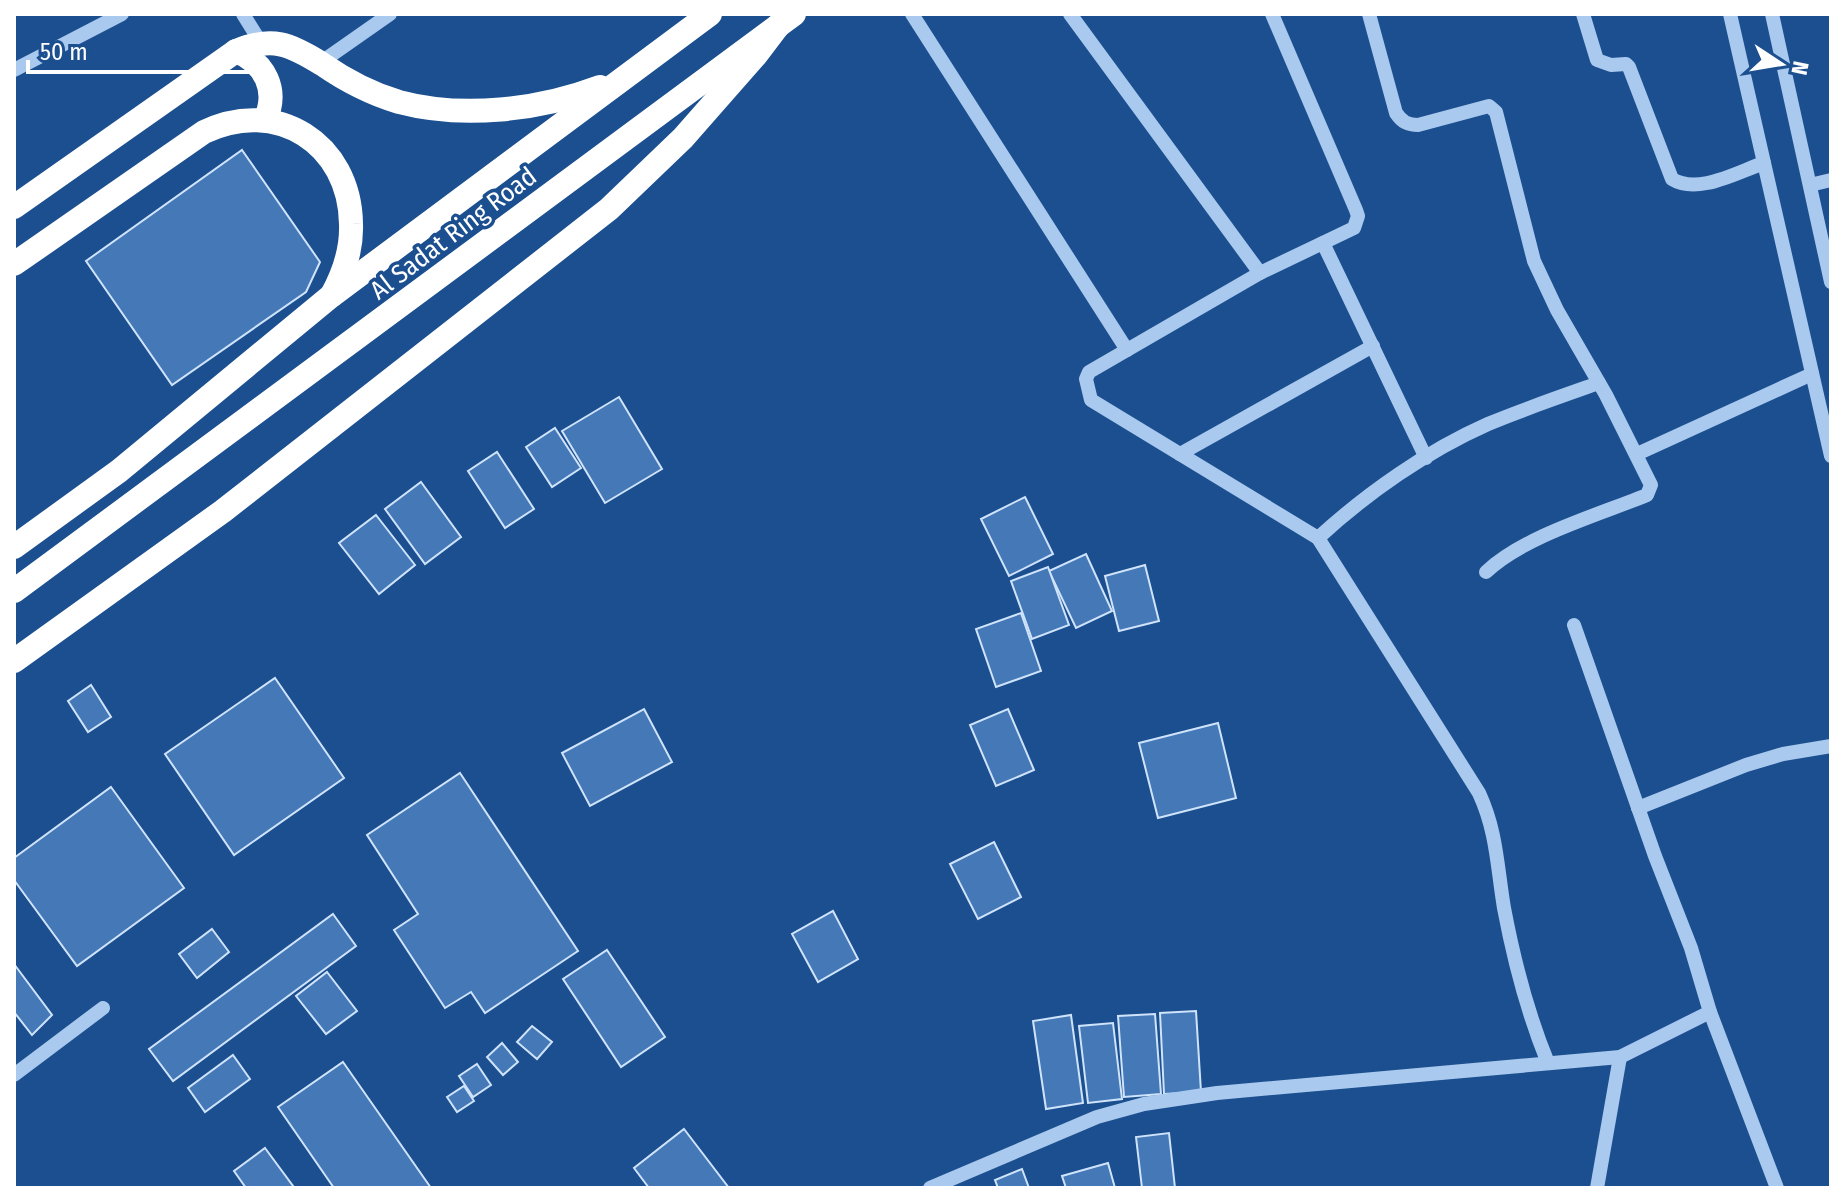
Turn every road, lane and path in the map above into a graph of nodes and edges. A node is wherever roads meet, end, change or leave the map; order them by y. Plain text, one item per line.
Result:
1 (122, 14) edge
2 (243, 14) edge
3 (390, 14) edge
4 (710, 14) edge
5 (912, 14) edge
6 (1070, 14) edge
7 (1272, 14) edge
8 (1369, 14) edge
9 (1583, 14) edge
10 (1730, 14) edge
11 (1772, 14) edge
12 (786, 20) edge
13 (261, 43) junction
14 (236, 51) junction
15 (320, 63) junction
16 (14, 70) edge
17 (621, 79) junction
18 (265, 120) junction
19 (1764, 163) junction
20 (1831, 180) edge
21 (1810, 185) junction
22 (14, 207) edge
23 (1323, 243) junction
24 (14, 264) edge
25 (1260, 273) junction
26 (1831, 282) edge
27 (331, 296) junction
28 (1373, 346) junction
29 (1127, 350) junction
30 (1812, 374) junction
31 (1599, 383) junction
32 (1180, 454) junction
33 (1637, 454) junction
34 (1831, 456) edge
35 (1426, 458) junction
36 (1318, 538) junction
37 (14, 547) edge
38 (1486, 572) dead end
39 (14, 591) edge
40 (1574, 625) dead end
41 (14, 661) edge
42 (1831, 746) edge
43 (1638, 808) junction
44 (103, 1008) dead end
45 (1710, 1012) junction
46 (1620, 1057) junction
47 (1548, 1063) junction
48 (14, 1075) edge
49 (930, 1188) edge
50 (1597, 1188) edge
51 (1777, 1188) edge

1 - 16 street
2 - 13 street
3 - 15 street
4 - 17 highway, Al Sadat Ring Road
5 - 29 street
6 - 25 street
7 - 23 street
8 - 31 street
9 - 19 street
10 - 19 street
11 - 21 street
12 - 39 highway, Al Sadat Ring Road
12 - 41 highway
13 - 14 highway
13 - 15 highway
14 - 18 highway
14 - 22 highway
15 - 17 highway
17 - 27 highway, Al Sadat Ring Road
18 - 24 highway
18 - 27 highway
19 - 30 street
20 - 21 street
21 - 26 street
23 - 25 street
23 - 28 street
25 - 29 street
27 - 37 highway, Al Sadat Ring Road
28 - 32 street
28 - 35 street
29 - 32 street
30 - 33 street
30 - 34 street
31 - 33 street
31 - 35 street
32 - 36 street
33 - 38 street
35 - 36 street
36 - 47 street
40 - 43 street
42 - 43 street
43 - 45 street
44 - 48 street
45 - 46 street
45 - 51 street
46 - 47 street
46 - 50 street
47 - 49 street

